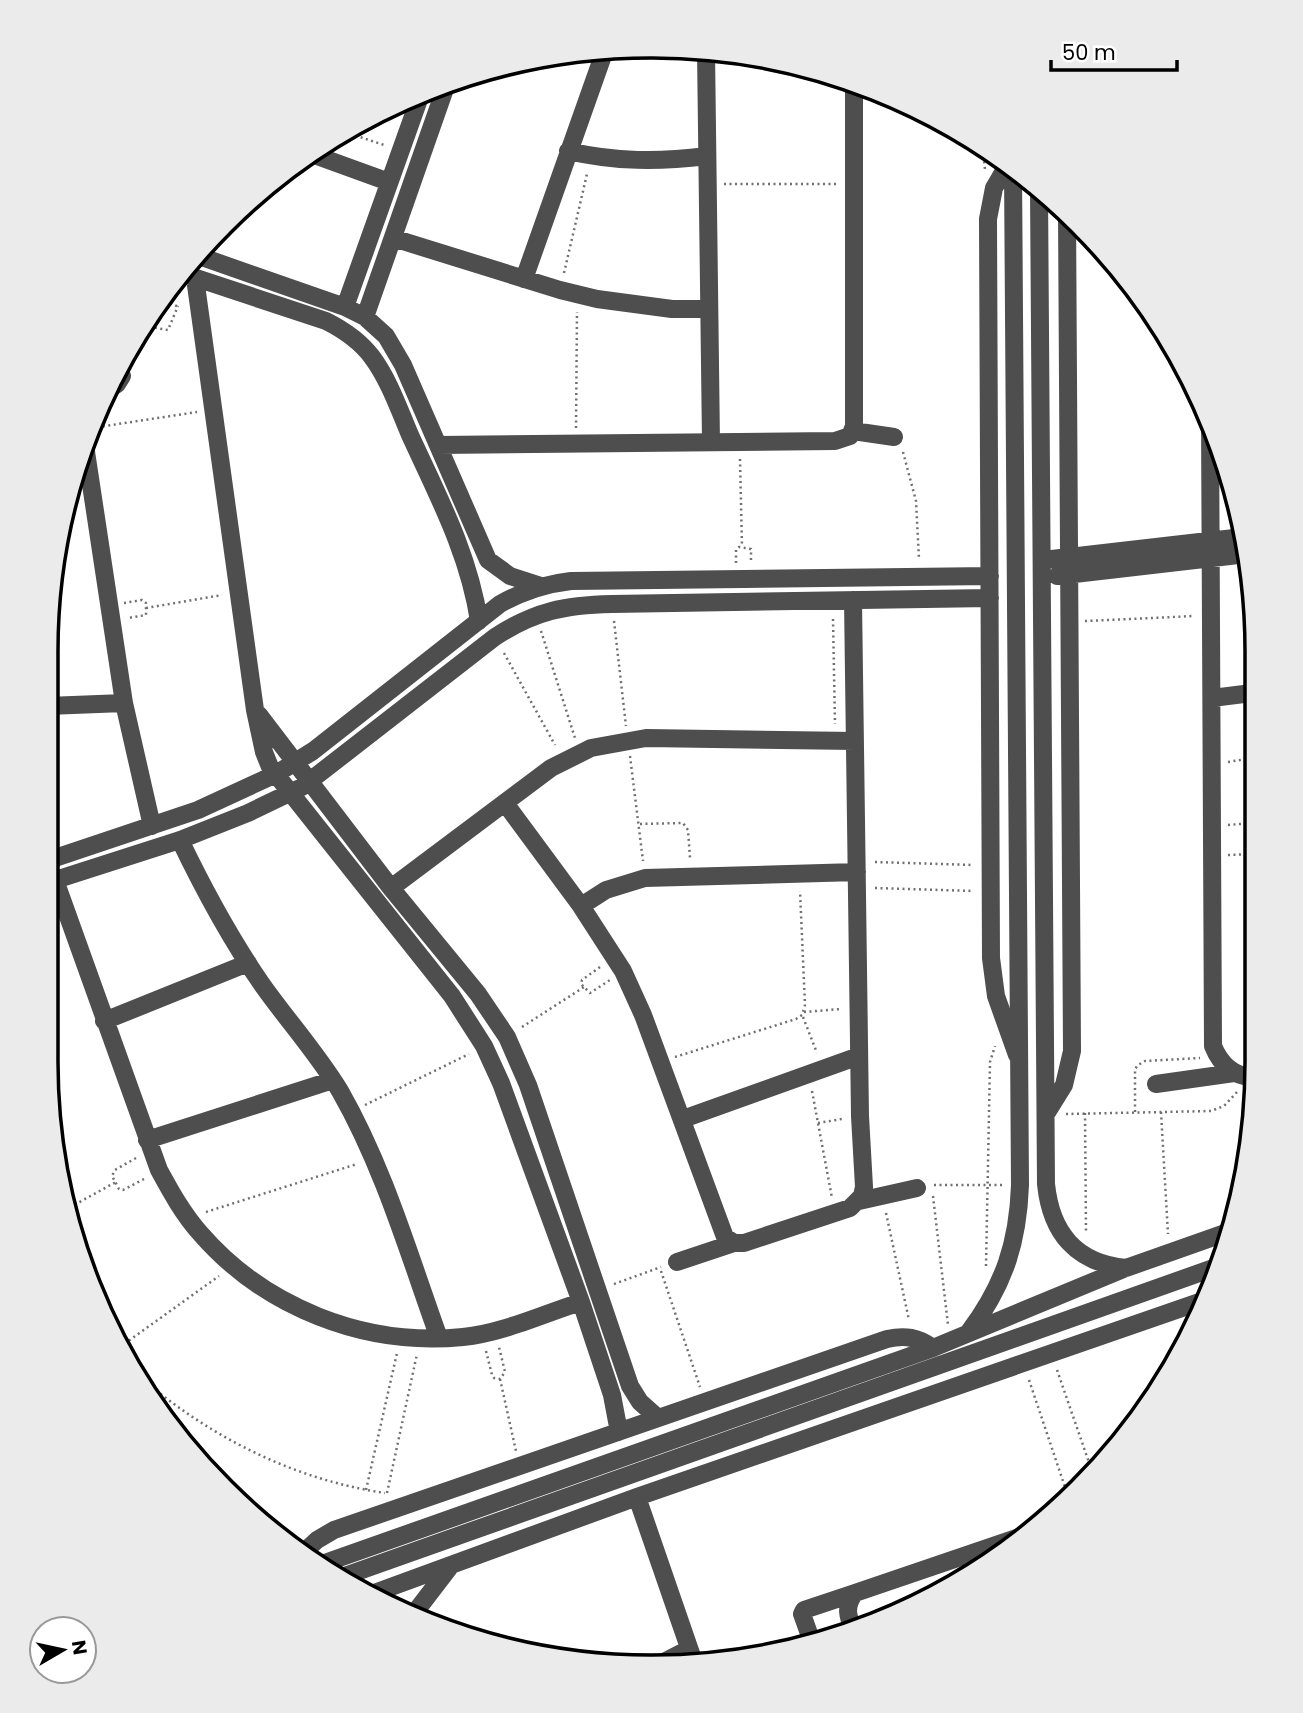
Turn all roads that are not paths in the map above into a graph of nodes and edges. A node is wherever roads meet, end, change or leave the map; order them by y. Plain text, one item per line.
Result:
1 (601, 60) edge
2 (706, 61) edge
3 (854, 94) edge
4 (442, 96) edge
5 (416, 107) edge
6 (568, 151) junction
7 (708, 156) junction
8 (322, 158) edge
9 (1003, 173) edge
10 (1013, 180) edge
11 (389, 182) junction
12 (1039, 202) edge
13 (1067, 228) edge
14 (393, 238) junction
15 (206, 259) edge
16 (192, 276) edge
17 (189, 279) edge
18 (524, 279) junction
19 (345, 307) junction
20 (709, 309) junction
21 (365, 317) junction
22 (853, 431) junction
23 (894, 437) road end
24 (711, 442) junction
25 (438, 445) junction
26 (1210, 451) edge
27 (88, 465) edge
28 (1235, 540) edge
29 (1211, 549) junction
30 (1237, 553) edge
31 (1069, 566) junction
32 (1043, 569) junction
33 (990, 576) junction
34 (541, 586) junction
35 (990, 598) junction
36 (853, 600) junction
37 (479, 621) junction
38 (1245, 694) edge
39 (1212, 698) junction
40 (124, 703) junction
41 (58, 706) edge
42 (255, 710) junction
43 (855, 741) junction
44 (295, 763) junction
45 (276, 774) junction
46 (309, 783) junction
47 (292, 792) junction
48 (505, 803) junction
49 (152, 826) junction
50 (180, 840) junction
51 (58, 857) edge
52 (857, 874) junction
53 (58, 878) edge
54 (391, 888) junction
55 (58, 902) edge
56 (581, 906) junction
57 (248, 963) junction
58 (104, 1021) junction
59 (859, 1056) junction
60 (1021, 1064) junction
61 (1244, 1076) edge
62 (332, 1080) junction
63 (1156, 1084) dead end
64 (1046, 1114) junction
65 (683, 1119) junction
66 (149, 1145) junction
67 (917, 1188) dead end
68 (859, 1201) junction
69 (1219, 1235) edge
70 (734, 1243) junction
71 (668, 1265) road end
72 (1126, 1268) junction
73 (1207, 1270) edge
74 (581, 1302) junction
75 (1193, 1304) edge
76 (969, 1332) junction
77 (439, 1338) junction
78 (933, 1348) junction
79 (658, 1418) junction
80 (619, 1432) junction
81 (637, 1497) junction
82 (310, 1546) edge
83 (979, 1556) edge
84 (331, 1561) edge
85 (450, 1567) junction
86 (351, 1574) edge
87 (382, 1590) edge
88 (855, 1593) junction
89 (419, 1608) edge
90 (850, 1621) edge
91 (809, 1634) edge
92 (691, 1654) edge

1 - 6 street
2 - 7 street
3 - 22 street
4 - 14 street
5 - 11 street
6 - 7 street
6 - 18 street
7 - 20 street
8 - 11 street
9 - 33 street
10 - 60 street
11 - 19 street
12 - 32 street
13 - 31 street
14 - 18 street
14 - 21 street
15 - 19 street
16 - 37 street
17 - 42 street
18 - 20 street
19 - 21 street
20 - 24 street
21 - 25 street
22 - 23 street
22 - 24 street
24 - 25 street
25 - 34 street
26 - 29 street
27 - 40 street
28 - 29 street
29 - 30 street
29 - 31 street
29 - 39 street
31 - 32 street
31 - 64 street
32 - 64 street
33 - 34 street
33 - 35 street
34 - 37 street
35 - 36 street
35 - 60 street
36 - 43 street
36 - 46 street
37 - 44 street
38 - 39 street
39 - 61 street
40 - 41 street
40 - 49 street
42 - 44 street
42 - 45 street
43 - 48 street
43 - 52 street
44 - 45 street
44 - 46 street
45 - 47 street
45 - 49 street
46 - 47 street
46 - 54 street
47 - 50 street
47 - 74 street
48 - 54 street
48 - 56 street
49 - 51 street
50 - 53 street
50 - 57 street
52 - 56 street
52 - 59 street
54 - 79 street
55 - 58 street
56 - 65 street
57 - 58 street
57 - 62 street
58 - 66 street
59 - 65 street
59 - 68 street
60 - 76 street
61 - 63 street
62 - 66 street
62 - 77 street
64 - 72 street
65 - 70 street
66 - 77 street
67 - 68 street
68 - 70 street
69 - 72 street
70 - 71 street
72 - 76 street
73 - 86 street
74 - 77 street
74 - 80 street
75 - 81 street
76 - 78 street
78 - 79 street
78 - 84 street
79 - 80 street
80 - 82 street
81 - 85 street
81 - 92 street
83 - 88 street
85 - 87 street
85 - 89 street
88 - 90 street
88 - 91 street

